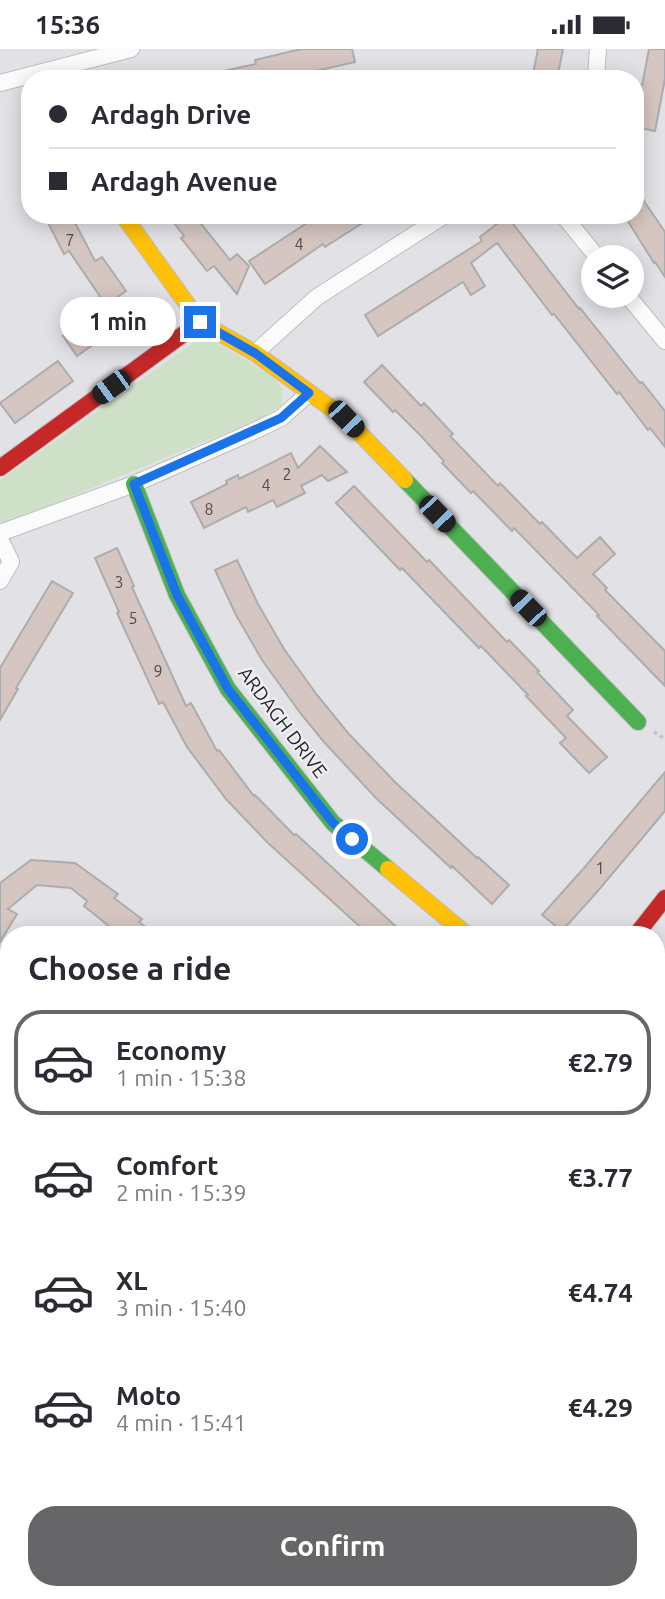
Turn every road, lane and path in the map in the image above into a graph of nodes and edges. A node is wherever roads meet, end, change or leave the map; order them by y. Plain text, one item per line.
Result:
1 (131, 49) edge
2 (598, 49) edge
3 (71, 70) edge
4 (597, 70) edge
5 (21, 80) edge
6 (0, 83) edge
7 (129, 224) edge
8 (431, 224) edge
9 (570, 224) edge
10 (587, 245) edge
11 (638, 308) edge
12 (200, 322) junction
13 (665, 341) edge
14 (255, 353) junction
15 (309, 393) junction
16 (0, 468) edge
17 (134, 484) junction
18 (0, 533) edge
19 (0, 539) edge
20 (0, 581) edge
21 (638, 722) dead end
22 (665, 898) edge
23 (456, 926) edge
24 (643, 926) edge

1 - 3 street
2 - 4 street
5 - 6 street
7 - 12 street
8 - 14 street
9 - 10 street
11 - 13 street
12 - 14 street
12 - 16 street
14 - 15 street
15 - 17 street
15 - 21 street
17 - 18 street
17 - 23 street, ARDAGH DRIVE
19 - 20 street
22 - 24 street

